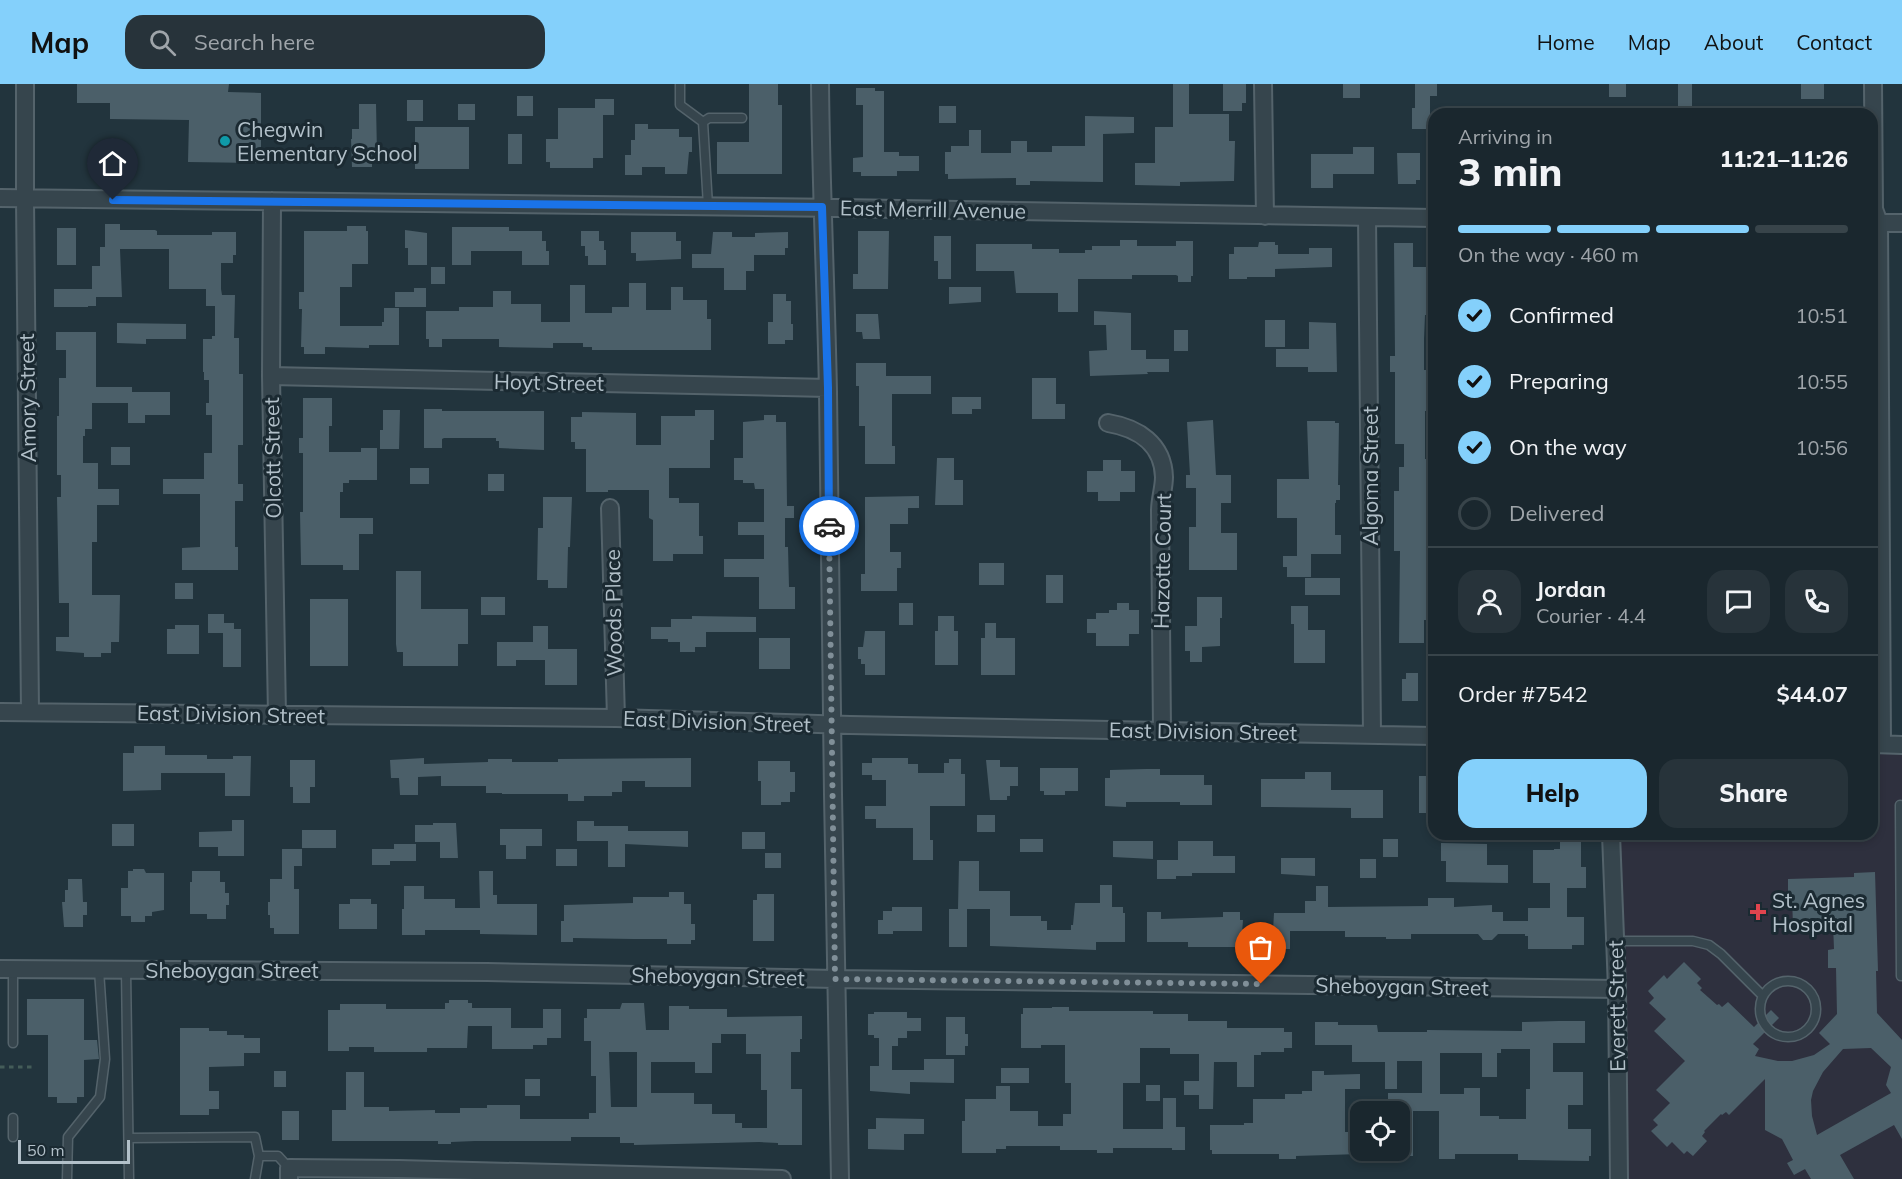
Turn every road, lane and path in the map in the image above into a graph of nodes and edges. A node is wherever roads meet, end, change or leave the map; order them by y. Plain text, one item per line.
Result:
1 (25, 84) edge
2 (680, 84) edge
3 (820, 84) edge
4 (1263, 84) edge
5 (1873, 84) edge
6 (1873, 108) edge
7 (742, 118) dead end
8 (704, 122) junction
9 (0, 198) edge
10 (25, 199) junction
11 (272, 201) junction
12 (708, 206) junction
13 (822, 207) junction
14 (1265, 216) junction
15 (1368, 217) junction
16 (1428, 218) edge
17 (1878, 223) edge
18 (1902, 223) edge
19 (271, 376) junction
20 (828, 388) junction
21 (1108, 423) dead end
22 (610, 508) dead end
23 (0, 712) edge
24 (30, 712) junction
25 (277, 715) junction
26 (615, 718) junction
27 (831, 724) junction
28 (1162, 730) junction
29 (1372, 735) junction
30 (1428, 736) edge
31 (1878, 744) edge
32 (1902, 745) edge
33 (1900, 805) dead end
34 (1611, 840) edge
35 (1615, 941) junction
36 (6, 969) edge
37 (99, 970) junction
38 (126, 970) junction
39 (1901, 976) edge
40 (835, 979) junction
41 (1617, 989) junction
42 (1763, 996) junction
43 (13, 1043) dead end
44 (0, 1067) edge
45 (34, 1067) dead end
46 (13, 1118) dead end
47 (13, 1137) dead end
48 (129, 1138) junction
49 (259, 1156) junction
50 (289, 1174) edge
51 (399, 1174) edge
52 (522, 1176) edge
53 (67, 1179) edge
54 (129, 1179) edge
55 (255, 1179) edge
56 (782, 1179) edge
57 (840, 1179) edge
58 (1619, 1179) edge

1 - 10 street, Amory Street
2 - 8 lane
3 - 13 street
4 - 14 street
5 - 6 street
7 - 8 lane
8 - 12 lane
9 - 10 street, East Merrill Avenue
10 - 11 street, East Merrill Avenue
10 - 24 street, Amory Street
11 - 12 street, East Merrill Avenue
11 - 19 street, Olcott Street
12 - 13 street, East Merrill Avenue
13 - 14 street, East Merrill Avenue
13 - 20 street
14 - 15 street, East Merrill Avenue
15 - 16 street, East Merrill Avenue
15 - 29 street, Algoma Street
17 - 18 street
19 - 20 street, Hoyt Street
19 - 25 street, Olcott Street
20 - 27 street
21 - 28 street, Hazotte Court
22 - 26 street, Woods Place
23 - 24 street, East Division Street
24 - 25 street, East Division Street
25 - 26 street, East Division Street
26 - 27 street, East Division Street
27 - 28 street, East Division Street
27 - 40 street
28 - 29 street, East Division Street
29 - 30 street, East Division Street
31 - 32 street
33 - 39 lane
34 - 35 street, Everett Street
35 - 41 street, Everett Street
35 - 42 lane
36 - 37 street, Sheboygan Street
36 - 43 lane
37 - 38 street, Sheboygan Street
37 - 53 lane
38 - 40 street, Sheboygan Street
38 - 48 lane
40 - 41 street, Sheboygan Street
40 - 57 street
41 - 58 street, Everett Street
42 - 42 lane
44 - 45 path
46 - 47 lane
48 - 49 lane
48 - 54 lane
49 - 50 lane
49 - 55 lane
50 - 51 street
51 - 52 street
52 - 56 street

